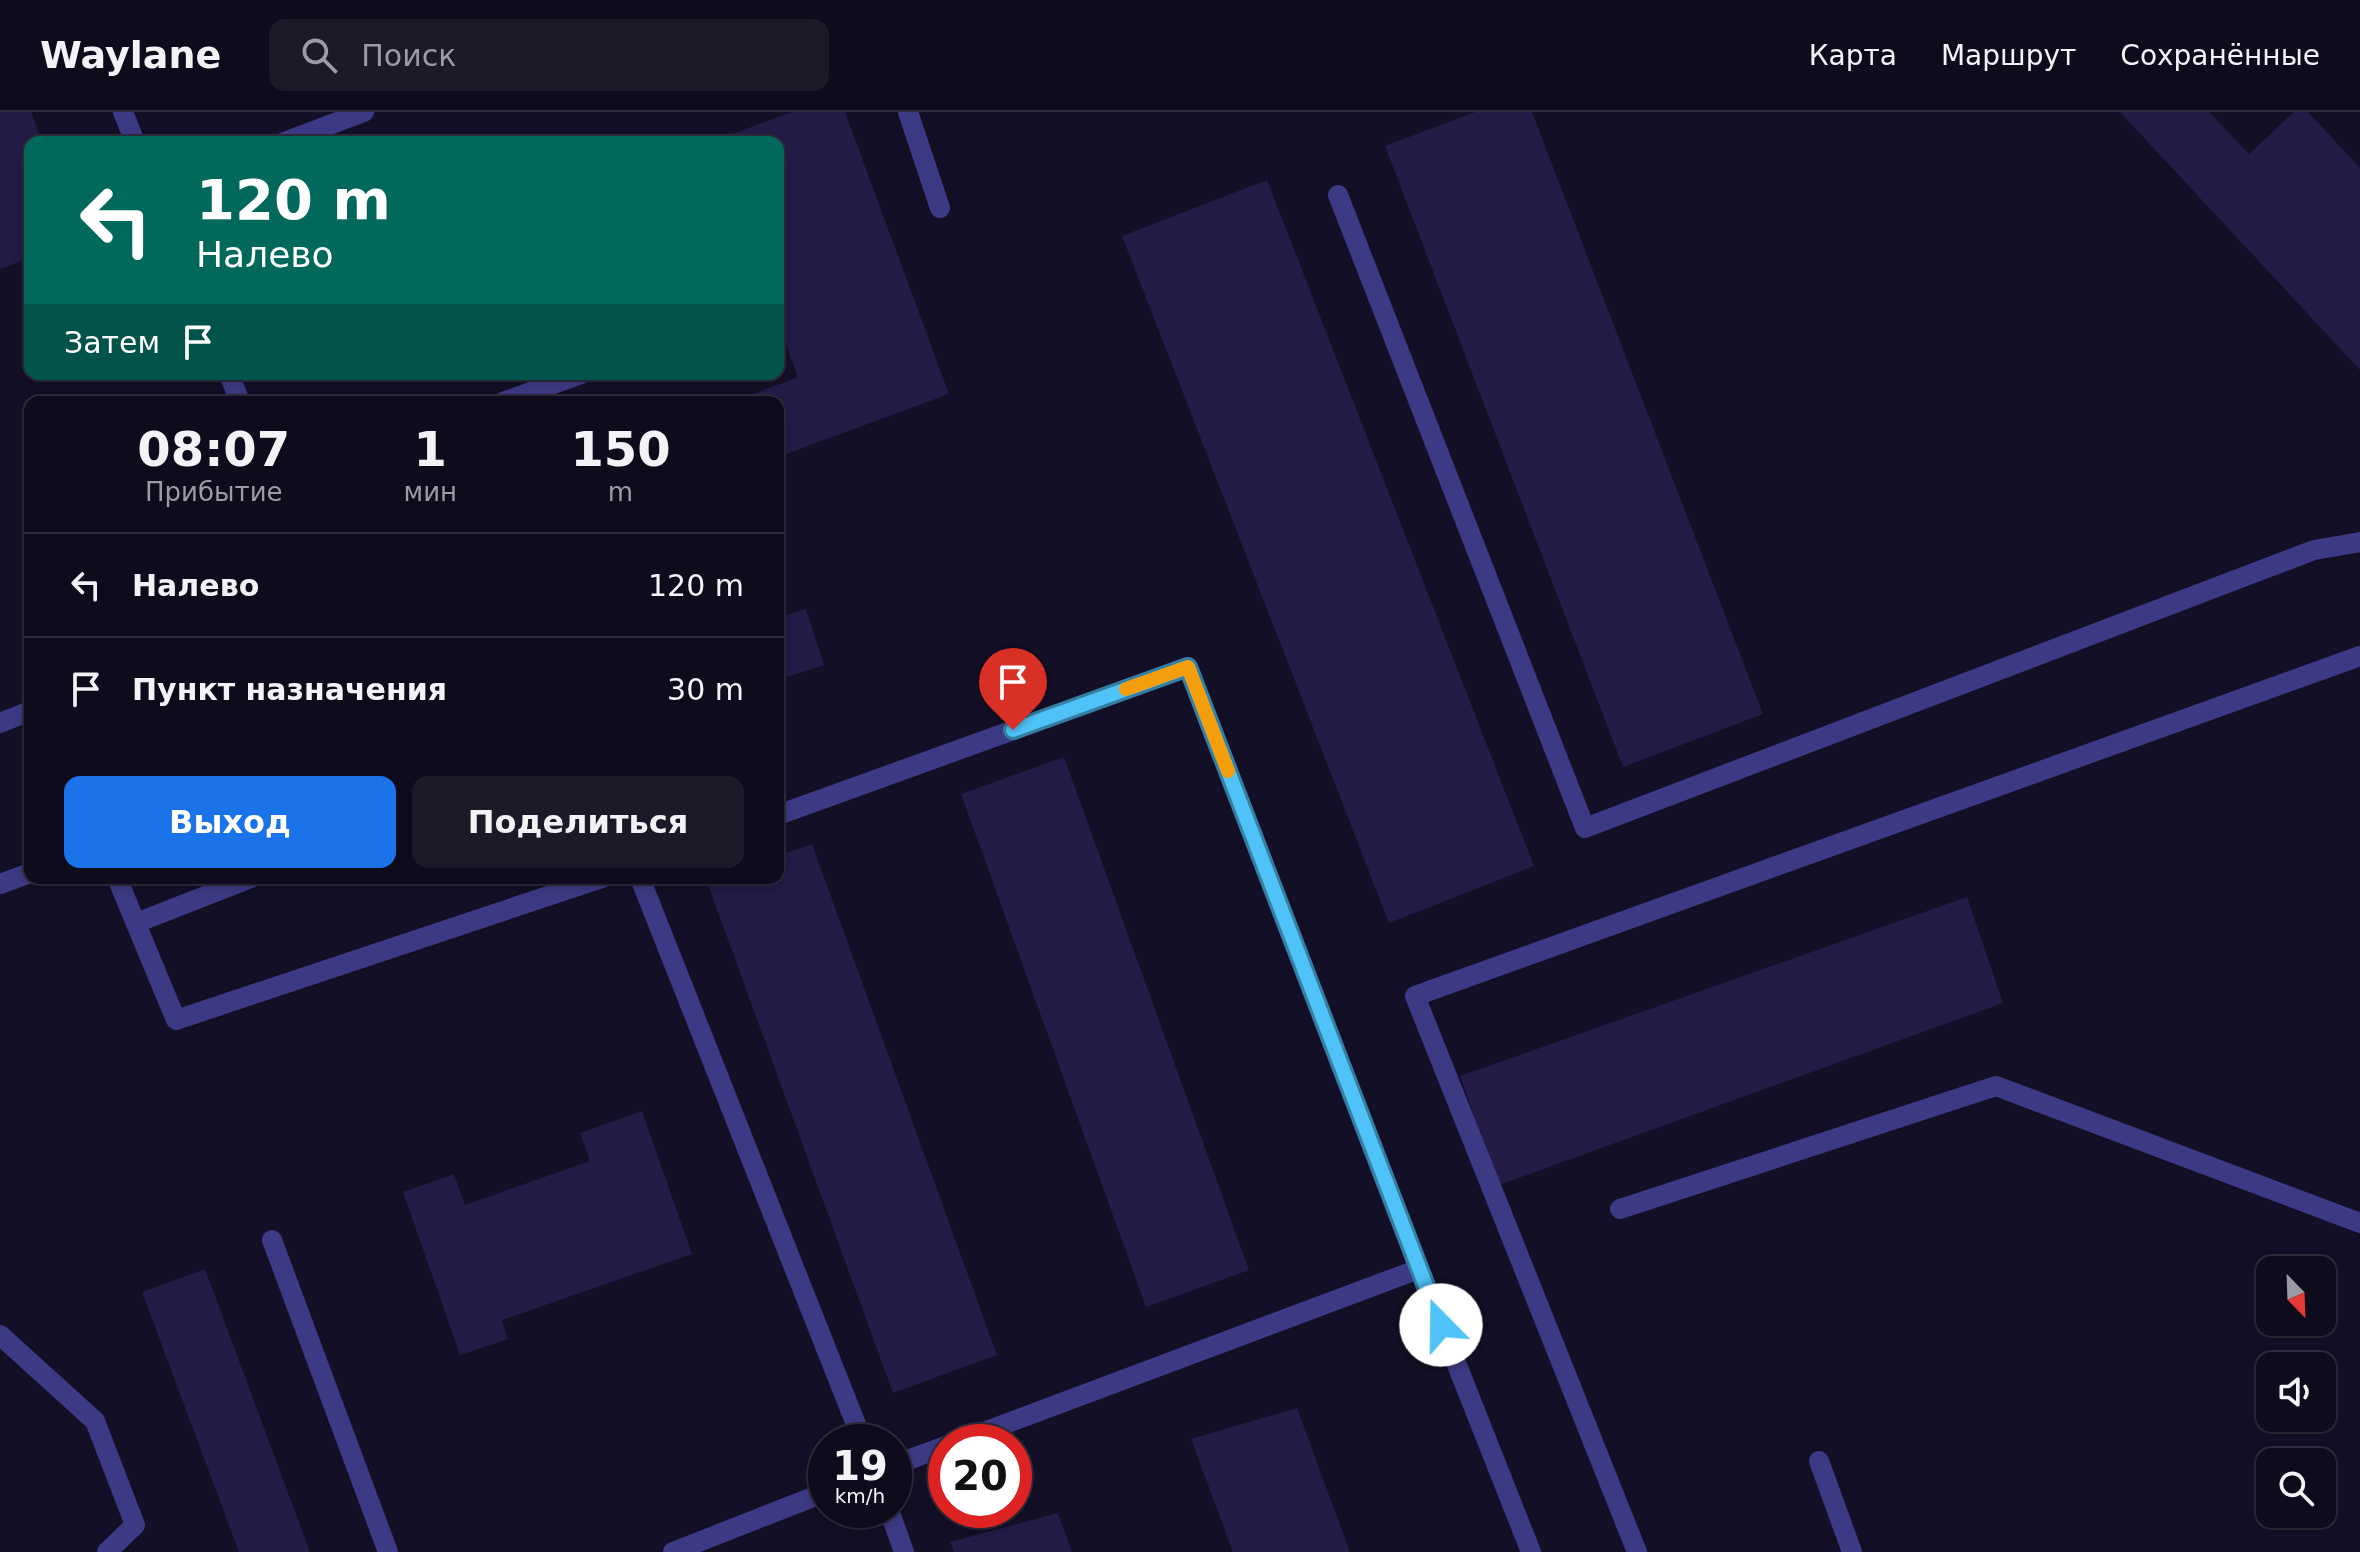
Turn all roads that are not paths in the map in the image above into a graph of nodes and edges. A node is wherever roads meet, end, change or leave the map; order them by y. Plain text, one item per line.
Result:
1 (123, 112) edge
2 (364, 112) edge
3 (908, 112) edge
4 (133, 136) edge
5 (300, 136) edge
6 (1338, 195) dead end
7 (940, 208) dead end
8 (564, 380) edge
9 (520, 396) edge
10 (2360, 542) edge
11 (2360, 656) edge
12 (24, 713) edge
13 (0, 723) edge
14 (784, 813) edge
15 (24, 875) edge
16 (0, 884) edge
17 (120, 884) edge
18 (236, 884) edge
19 (584, 884) edge
20 (642, 884) edge
21 (136, 923) junction
22 (1620, 1209) dead end
23 (2360, 1223) edge
24 (272, 1240) dead end
25 (1419, 1269) junction
26 (0, 1335) edge
27 (856, 1424) edge
28 (1005, 1424) edge
29 (1819, 1461) dead end
30 (808, 1499) edge
31 (895, 1528) edge
32 (107, 1552) edge
33 (388, 1552) edge
34 (673, 1552) edge
35 (904, 1552) edge
36 (1531, 1552) edge
37 (1637, 1552) edge
38 (1852, 1552) edge

1 - 4 lane
2 - 5 lane
3 - 7 lane
6 - 10 lane
8 - 9 lane
11 - 37 lane
12 - 13 lane
14 - 25 lane
15 - 16 lane
17 - 21 lane
18 - 21 lane
19 - 21 lane
20 - 27 lane
22 - 23 lane
24 - 33 lane
25 - 28 lane
25 - 36 lane
26 - 32 lane
29 - 38 lane
30 - 34 lane
31 - 35 lane

